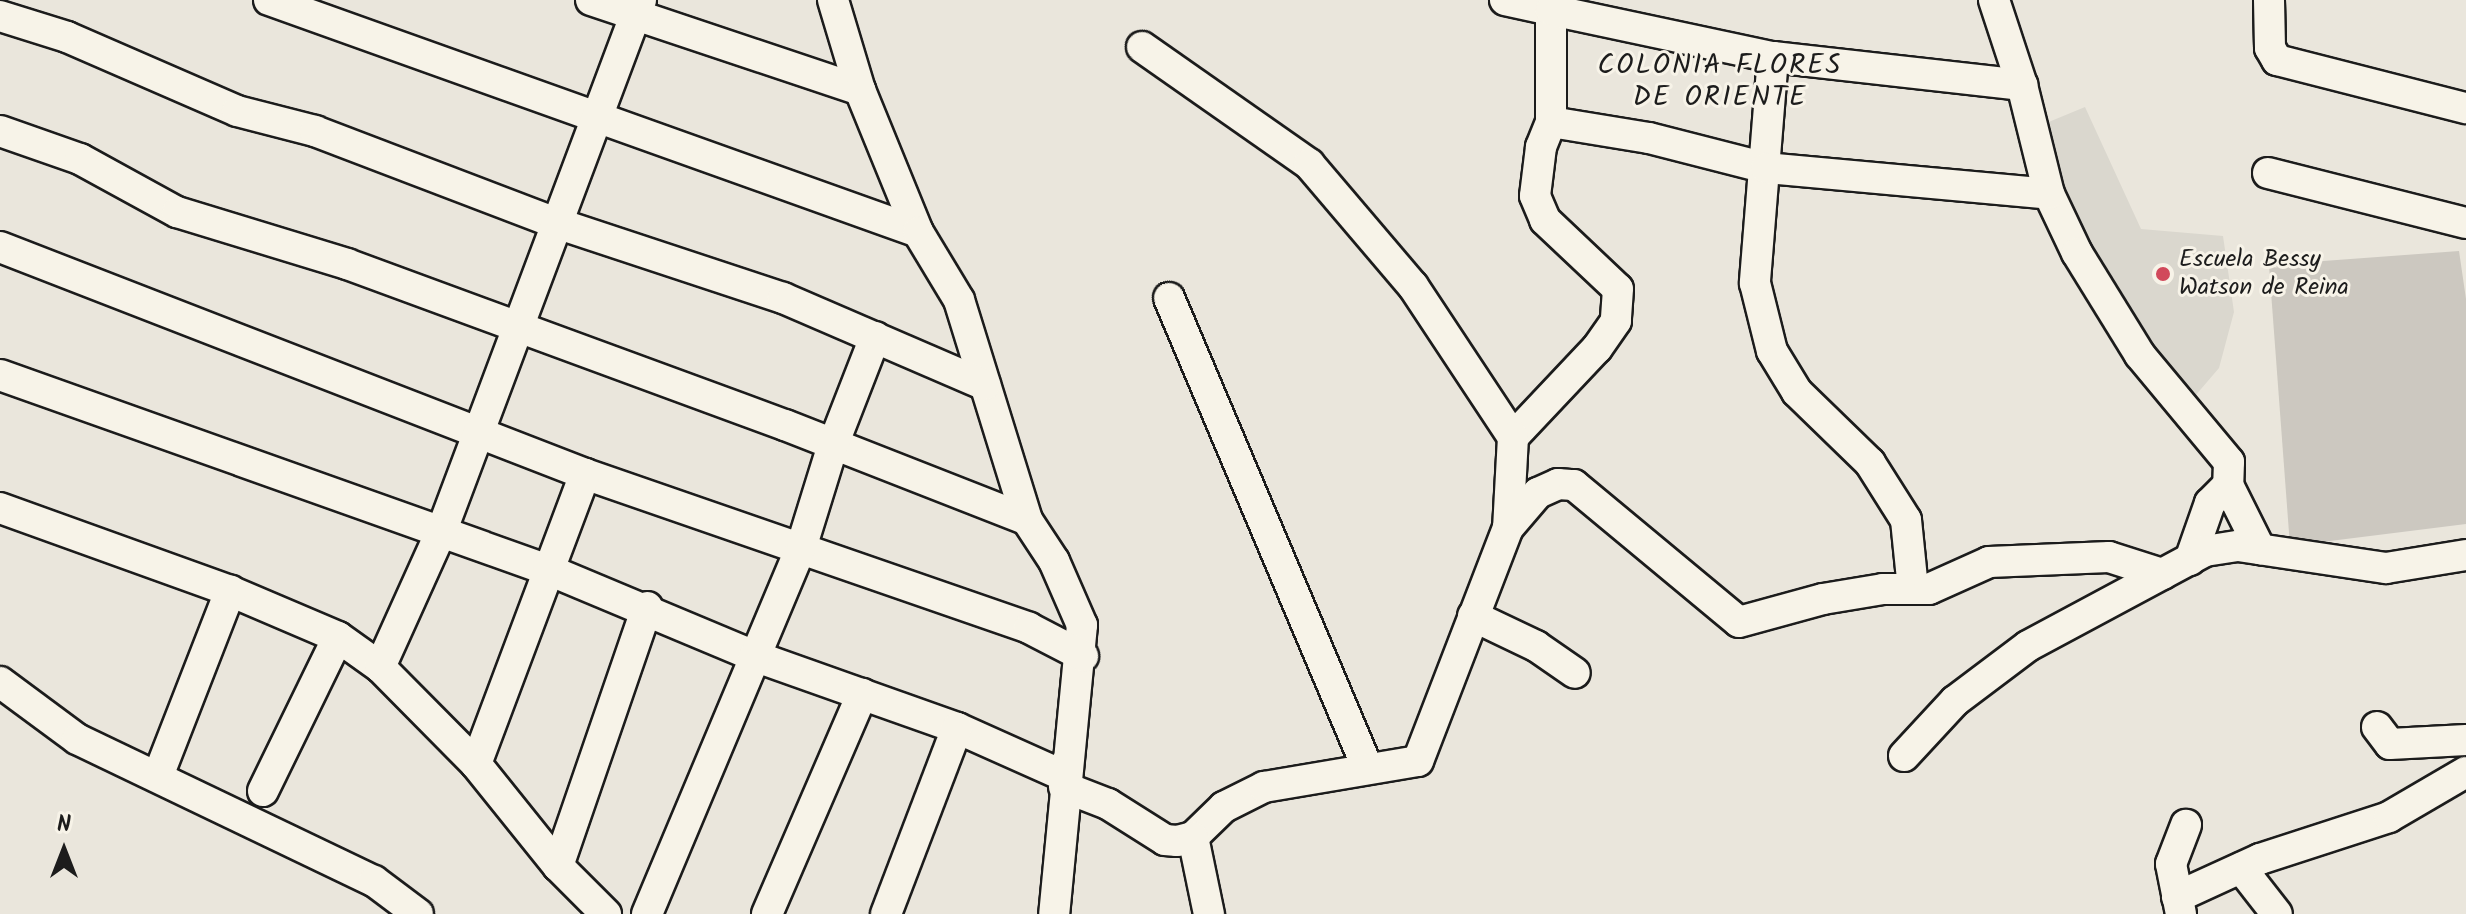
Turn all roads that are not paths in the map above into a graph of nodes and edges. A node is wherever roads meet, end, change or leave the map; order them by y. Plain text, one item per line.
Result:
1 (269, 0) edge
2 (591, 0) edge
3 (833, 0) edge
4 (1505, 0) edge
5 (1994, 0) edge
6 (2269, 0) edge
7 (1552, 5) edge
8 (638, 8) edge
9 (0, 16) edge
10 (1142, 47) dead end
11 (1773, 57) junction
12 (2022, 85) junction
13 (860, 90) junction
14 (2466, 108) edge
15 (599, 119) junction
16 (1551, 122) junction
17 (0, 131) edge
18 (1766, 168) junction
19 (2268, 173) dead end
20 (2049, 194) junction
21 (2466, 223) edge
22 (559, 224) junction
23 (918, 232) junction
24 (0, 247) edge
25 (1169, 298) dead end
26 (516, 328) junction
27 (875, 337) junction
28 (0, 375) edge
29 (985, 385) junction
30 (478, 430) junction
31 (1513, 437) junction
32 (833, 445) junction
33 (585, 474) junction
34 (2228, 485) junction
35 (0, 508) edge
36 (1027, 520) junction
37 (1508, 528) junction
38 (442, 530) junction
39 (802, 545) junction
40 (2260, 549) junction
41 (2466, 555) edge
42 (2190, 560) junction
43 (551, 571) junction
44 (2162, 574) junction
45 (1913, 589) junction
46 (230, 591) junction
47 (647, 607) junction
48 (1473, 616) junction
49 (338, 637) junction
50 (754, 656) junction
51 (1083, 656) junction
52 (380, 667) junction
53 (1575, 673) dead end
54 (0, 682) edge
55 (862, 694) junction
56 (2377, 727) dead end
57 (957, 728) junction
58 (2466, 740) edge
59 (1904, 756) dead end
60 (476, 764) junction
61 (1368, 769) junction
62 (2466, 772) edge
63 (1065, 774) junction
64 (158, 776) junction
65 (263, 791) dead end
66 (2186, 825) dead end
67 (1193, 837) junction
68 (558, 866) junction
69 (2241, 868) junction
70 (2179, 906) edge
71 (418, 914) edge
72 (606, 914) edge
73 (647, 914) edge
74 (767, 914) edge
75 (886, 914) edge
76 (1054, 914) edge
77 (1209, 914) edge
78 (2277, 914) edge

1 - 15 street
2 - 8 street
3 - 13 street
4 - 7 street
5 - 12 street
6 - 14 street
7 - 11 street
7 - 16 street
8 - 13 street
8 - 15 street
9 - 22 street
10 - 31 street
11 - 12 street
11 - 18 street
12 - 20 street
13 - 23 street
15 - 22 street
15 - 23 street
16 - 18 street
16 - 31 street
17 - 26 street
18 - 20 street
18 - 45 street
19 - 21 street
20 - 34 street
22 - 26 street
22 - 27 street
23 - 29 street
24 - 30 street
25 - 61 street
26 - 30 street
26 - 32 street
27 - 29 street
27 - 32 street
28 - 38 street
29 - 36 street
30 - 33 street
30 - 38 street
31 - 37 street
32 - 36 street
32 - 39 street
33 - 39 street
33 - 43 street
34 - 40 street
34 - 42 street
35 - 46 street
36 - 51 street
37 - 45 street
37 - 48 street
38 - 43 street
38 - 52 street
39 - 50 street
39 - 51 street
40 - 41 street
40 - 42 street
42 - 44 street
43 - 47 street
43 - 60 street
44 - 45 street
44 - 59 street
46 - 49 street
46 - 64 street
47 - 50 street
47 - 68 street
48 - 53 street
48 - 61 street
49 - 52 street
49 - 65 street
50 - 55 street
50 - 73 street
51 - 63 street
52 - 60 street
54 - 64 street
55 - 57 street
55 - 74 street
56 - 58 street
57 - 63 street
57 - 75 street
60 - 68 street
61 - 67 street
62 - 69 street
63 - 67 street
63 - 76 street
64 - 71 street
66 - 70 street
67 - 77 street
68 - 72 street
69 - 70 street
69 - 78 street

